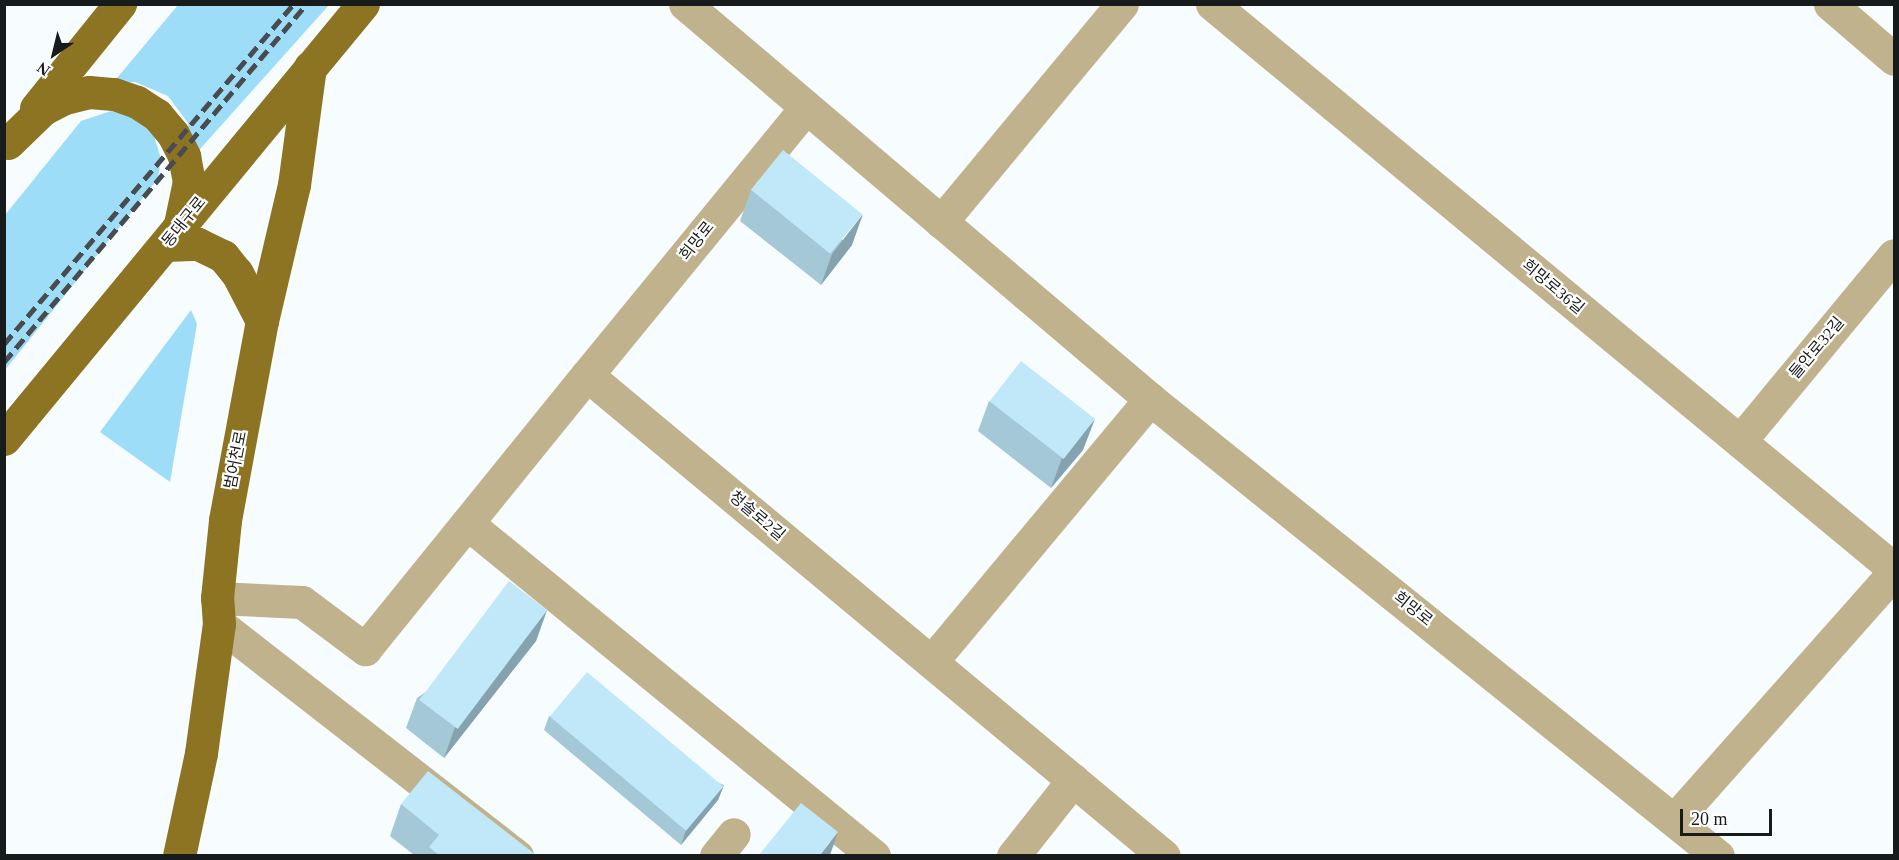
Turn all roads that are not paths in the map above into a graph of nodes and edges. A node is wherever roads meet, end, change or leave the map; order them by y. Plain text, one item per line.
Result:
1 (120, 4) edge
2 (363, 4) edge
3 (685, 4) edge
4 (1122, 4) edge
5 (1212, 4) edge
6 (1830, 4) edge
7 (1894, 59) edge
8 (310, 68) junction
9 (806, 107) junction
10 (6, 145) edge
11 (941, 222) junction
12 (171, 236) junction
13 (1894, 255) edge
14 (262, 321) junction
15 (587, 375) junction
16 (1150, 399) junction
17 (4, 439) edge
18 (1740, 441) junction
19 (467, 523) junction
20 (1894, 570) edge
21 (218, 611) junction
22 (932, 661) junction
23 (1073, 780) junction
24 (1675, 819) junction
25 (179, 855) edge
26 (517, 855) edge
27 (874, 855) edge
28 (1013, 855) edge
29 (1164, 855) edge
30 (1718, 855) edge

1 - 10 main road
2 - 8 main road, 동대구로
3 - 9 street, 희망로
4 - 11 street
5 - 18 street, 희망로36길
6 - 7 street
8 - 12 main road, 동대구로
8 - 14 main road, 범어천로
9 - 11 street, 희망로
9 - 15 street, 희망로
10 - 12 main road
11 - 16 street, 희망로
12 - 14 main road
12 - 17 main road, 동대구로
13 - 18 street, 들안로32길
14 - 21 main road, 범어천로
15 - 19 street
15 - 22 street, 청솔로2길
16 - 22 street
16 - 24 street, 희망로
18 - 20 street, 희망로36길
19 - 21 street
19 - 27 street
20 - 24 street
21 - 25 main road, 범어천로
21 - 26 street
22 - 23 street, 청솔로2길
23 - 28 street
23 - 29 street, 청솔로2길
24 - 30 street, 희망로

